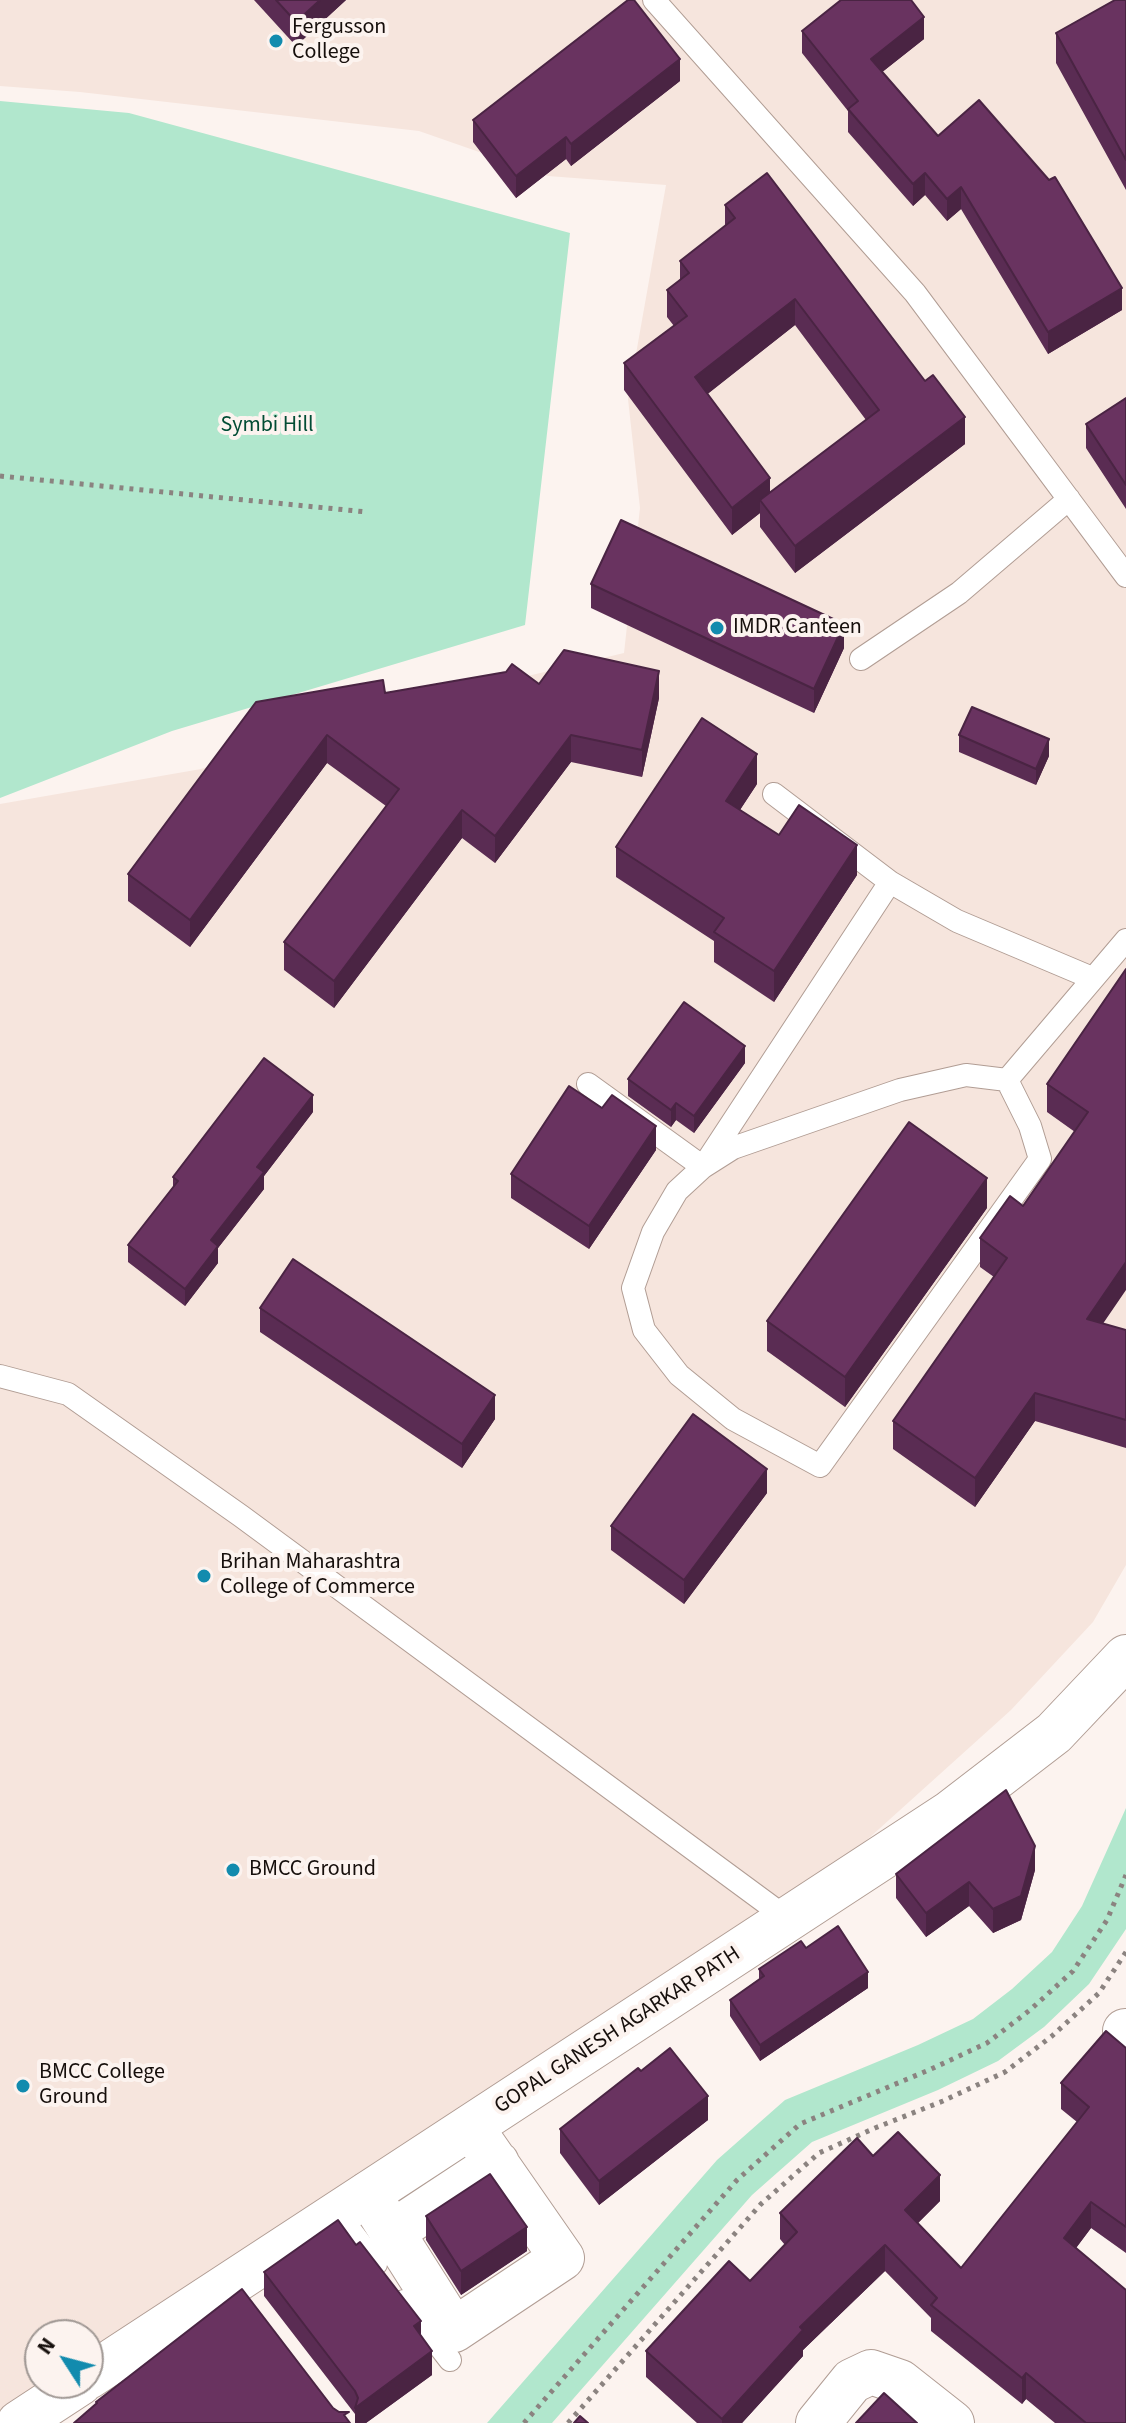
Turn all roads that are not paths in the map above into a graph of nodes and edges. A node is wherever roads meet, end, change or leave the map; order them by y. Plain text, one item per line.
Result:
1 (654, 0) edge
2 (1069, 499) junction
3 (1126, 576) edge
4 (861, 659) dead end
5 (774, 794) dead end
6 (890, 882) junction
7 (1126, 940) edge
8 (1092, 978) junction
9 (1007, 1080) junction
10 (588, 1084) dead end
11 (703, 1167) junction
12 (0, 1376) edge
13 (1126, 1657) edge
14 (788, 1919) junction
15 (471, 2127) junction
16 (416, 2163) junction
17 (497, 2163) junction
18 (440, 2201) junction
19 (353, 2204) junction
20 (391, 2233) junction
21 (450, 2360) dead end
22 (104, 2368) edge
23 (61, 2399) edge
24 (38, 2418) edge
25 (818, 2423) edge
26 (952, 2423) edge

1 - 2 lane
2 - 3 lane
2 - 4 lane
5 - 6 lane
6 - 8 lane
6 - 11 lane
7 - 8 lane
8 - 9 lane
9 - 11 lane
9 - 11 lane
10 - 11 lane
12 - 14 lane
13 - 14 street, GOPAL GANESH AGARKAR PATH
14 - 15 street, GOPAL GANESH AGARKAR PATH
15 - 16 street, GOPAL GANESH AGARKAR PATH
15 - 17 street
16 - 18 street
16 - 19 street, GOPAL GANESH AGARKAR PATH
17 - 18 street
17 - 20 street
18 - 20 street
19 - 20 street
19 - 21 lane
19 - 22 street, GOPAL GANESH AGARKAR PATH
23 - 24 street
25 - 26 street

